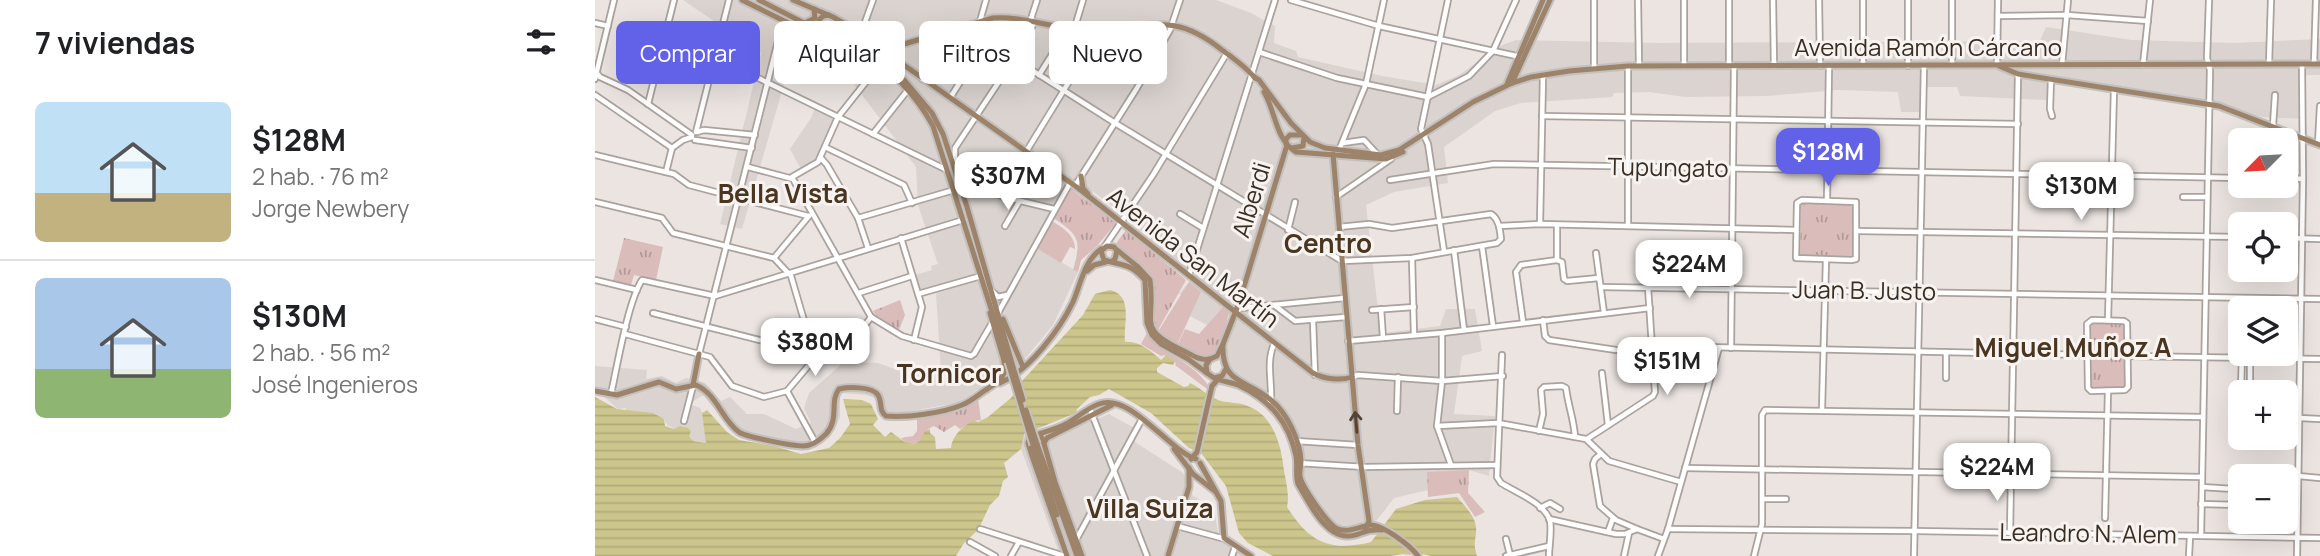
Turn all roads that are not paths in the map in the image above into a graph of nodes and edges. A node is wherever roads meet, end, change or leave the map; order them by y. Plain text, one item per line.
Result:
1 (614, 0) edge
2 (674, 0) edge
3 (729, 0) edge
4 (742, 0) edge
5 (785, 0) edge
6 (873, 0) edge
7 (986, 0) edge
8 (1037, 0) edge
9 (1083, 0) edge
10 (1179, 0) edge
11 (1275, 0) edge
12 (1291, 0) edge
13 (1384, 0) edge
14 (1448, 0) edge
15 (1516, 0) edge
16 (1543, 0) edge
17 (1550, 0) edge
18 (1594, 0) edge
19 (1638, 0) edge
20 (1684, 0) edge
21 (1729, 0) edge
22 (1773, 0) edge
23 (1819, 0) edge
24 (1863, 0) edge
25 (1908, 0) edge
26 (1952, 0) edge
27 (1998, 0) edge
28 (2068, 0) edge
29 (2150, 0) edge
30 (2209, 0) edge
31 (2271, 0) edge
32 (2316, 0) edge
33 (762, 1) edge
34 (795, 1) edge
35 (813, 8) junction
36 (760, 9) junction
37 (829, 15) junction
38 (2067, 15) junction
39 (1998, 16) junction
40 (724, 21) edge
41 (783, 21) edge
42 (801, 21) edge
43 (809, 21) edge
44 (818, 21) edge
45 (840, 21) edge
46 (865, 21) edge
47 (980, 21) joint
48 (1024, 21) edge
49 (1032, 21) edge
50 (1074, 21) edge
51 (2148, 21) junction
52 (595, 23) edge
53 (1167, 25) edge
54 (1173, 25) junction
55 (608, 26) junction
56 (1379, 26) junction
57 (1440, 39) junction
58 (1493, 51) junction
59 (1259, 52) junction
60 (1227, 53) junction
61 (1522, 57) junction
62 (774, 58) edge
63 (1049, 61) edge
64 (2209, 64) junction
65 (2269, 64) junction
66 (2302, 64) junction
67 (2317, 64) edge
68 (1829, 65) junction
69 (1863, 65) junction
70 (1908, 65) junction
71 (1924, 65) junction
72 (1952, 65) junction
73 (1997, 65) junction
74 (2062, 65) junction
75 (2143, 65) junction
76 (905, 66) edge
77 (1628, 66) junction
78 (1639, 66) junction
79 (1684, 66) junction
80 (1732, 66) junction
81 (1774, 66) junction
82 (1820, 66) junction
83 (1594, 68) junction
84 (1519, 69) junction
85 (596, 71) edge
86 (913, 72) junction
87 (1035, 72) edge
88 (2018, 74) junction
89 (1039, 75) junction
90 (1253, 75) junction
91 (1540, 76) junction
92 (919, 77) edge
93 (1527, 78) junction
94 (2051, 78) junction
95 (760, 79) edge
96 (768, 83) junction
97 (708, 84) edge
98 (864, 84) edge
99 (901, 84) edge
100 (903, 84) edge
101 (904, 84) edge
102 (929, 84) edge
103 (959, 84) edge
104 (998, 84) edge
105 (1069, 84) edge
106 (1366, 84) junction
107 (1510, 84) junction
108 (907, 88) junction
109 (2114, 89) junction
110 (1065, 90) junction
111 (1495, 94) junction
112 (595, 95) edge
113 (2275, 95) dead end
114 (1428, 97) junction
115 (950, 98) junction
116 (648, 104) junction
117 (2209, 104) junction
118 (2320, 106) edge
119 (977, 116) junction
120 (1542, 116) junction
121 (2052, 116) dead end
122 (838, 117) junction
123 (1629, 118) junction
124 (1734, 119) junction
125 (1828, 121) junction
126 (1115, 123) junction
127 (1923, 123) junction
128 (2018, 124) junction
129 (2273, 127) junction
130 (873, 134) junction
131 (694, 135) junction
132 (755, 135) junction
133 (1424, 136) junction
134 (1303, 137) junction
135 (2303, 138) junction
136 (2319, 144) edge
137 (1287, 145) junction
138 (1344, 146) junction
139 (825, 147) junction
140 (672, 148) junction
141 (752, 148) junction
142 (1026, 152) junction
143 (1166, 154) junction
144 (595, 155) edge
145 (1378, 157) junction
146 (821, 158) junction
147 (1392, 158) junction
148 (1542, 165) junction
149 (1629, 166) junction
150 (748, 167) junction
151 (1377, 167) junction
152 (1734, 169) junction
153 (949, 170) junction
154 (1828, 171) junction
155 (666, 172) junction
156 (1922, 172) junction
157 (1433, 173) junction
158 (2017, 174) junction
159 (2112, 175) junction
160 (1081, 176) junction
161 (792, 177) junction
162 (2208, 177) junction
163 (2228, 178) edge
164 (2298, 179) edge
165 (2303, 179) junction
166 (1391, 180) dead end
167 (962, 183) junction
168 (1072, 185) junction
169 (1218, 185) junction
170 (954, 190) junction
171 (1336, 197) junction
172 (2183, 197) dead end
173 (2207, 197) junction
174 (740, 198) junction
175 (964, 199) junction
176 (1091, 200) junction
177 (1827, 200) junction
178 (595, 202) edge
179 (1019, 202) junction
180 (1295, 202) dead end
181 (912, 203) junction
182 (967, 207) junction
183 (1054, 209) junction
184 (1180, 214) dead end
185 (810, 215) junction
186 (1266, 215) junction
187 (858, 218) junction
188 (963, 220) junction
189 (1440, 221) junction
190 (1122, 223) junction
191 (1540, 224) junction
192 (1557, 225) junction
193 (1006, 226) dead end
194 (1499, 226) junction
195 (1628, 226) junction
196 (1339, 227) junction
197 (1203, 228) junction
198 (1732, 229) junction
199 (1288, 230) junction
200 (1796, 230) junction
201 (1857, 231) junction
202 (1922, 232) junction
203 (2015, 234) junction
204 (2110, 235) junction
205 (2207, 237) junction
206 (2228, 237) edge
207 (2298, 238) edge
208 (2302, 238) junction
209 (901, 239) junction
210 (2320, 239) edge
211 (728, 246) junction
212 (1482, 246) junction
213 (979, 247) junction
214 (868, 248) junction
215 (1103, 248) junction
216 (1115, 249) junction
217 (1454, 250) junction
218 (1444, 251) junction
219 (1596, 253) dead end
220 (1412, 257) junction
221 (774, 258) junction
222 (838, 258) junction
223 (1557, 260) junction
224 (1826, 260) junction
225 (1342, 261) junction
226 (1108, 262) junction
227 (789, 273) junction
228 (984, 275) junction
229 (1084, 275) junction
230 (1189, 275) junction
231 (912, 276) junction
232 (1599, 278) junction
233 (595, 280) edge
234 (1601, 287) junction
235 (1648, 287) junction
236 (1731, 289) junction
237 (637, 290) junction
238 (1826, 290) junction
239 (989, 292) junction
240 (1921, 292) junction
241 (859, 293) junction
242 (2014, 293) junction
243 (918, 294) junction
244 (1008, 295) junction
245 (2109, 295) junction
246 (715, 296) junction
247 (2206, 297) junction
248 (1345, 298) junction
249 (2301, 298) junction
250 (2320, 299) edge
251 (1274, 305) junction
252 (1413, 307) junction
253 (1650, 308) junction
254 (1381, 309) junction
255 (1372, 310) dead end
256 (999, 312) junction
257 (1235, 312) junction
258 (653, 313) dead end
259 (1604, 313) junction
260 (871, 317) junction
261 (1346, 317) junction
262 (595, 319) edge
263 (1543, 320) junction
264 (2109, 320) junction
265 (1313, 321) junction
266 (1523, 322) junction
267 (992, 323) junction
268 (707, 326) junction
269 (1493, 326) junction
270 (627, 327) junction
271 (1464, 330) junction
272 (1442, 333) junction
273 (625, 334) junction
274 (1414, 335) junction
275 (1383, 338) junction
276 (914, 340) junction
277 (1348, 341) junction
278 (1223, 344) junction
279 (1274, 344) junction
280 (1654, 346) junction
281 (1719, 348) junction
282 (1731, 348) junction
283 (1616, 350) dead end
284 (1824, 350) junction
285 (1919, 351) junction
286 (1946, 352) junction
287 (2013, 353) junction
288 (699, 354) junction
289 (815, 354) junction
290 (1502, 355) dead end
291 (2088, 355) junction
292 (2128, 356) junction
293 (2228, 356) edge
294 (2205, 357) junction
295 (1213, 358) junction
296 (2301, 358) junction
297 (2320, 359) edge
298 (1008, 361) junction
299 (1225, 364) junction
300 (1023, 367) junction
301 (1602, 373) dead end
302 (1315, 375) junction
303 (1013, 376) junction
304 (1214, 376) junction
305 (1503, 376) junction
306 (1352, 377) junction
307 (1398, 377) junction
308 (1946, 378) dead end
309 (1442, 381) junction
310 (693, 385) junction
311 (994, 385) junction
312 (1212, 386) junction
313 (595, 391) edge
314 (787, 391) junction
315 (2108, 391) junction
316 (611, 394) junction
317 (1269, 401) junction
318 (1822, 410) junction
319 (1397, 411) dead end
320 (1917, 411) junction
321 (1091, 412) junction
322 (2012, 413) junction
323 (2108, 415) junction
324 (2203, 417) junction
325 (2299, 418) junction
326 (1142, 419) junction
327 (2320, 419) edge
328 (684, 421) dead end
329 (1498, 423) junction
330 (1608, 425) junction
331 (1437, 426) junction
332 (1539, 431) junction
333 (1032, 436) junction
334 (1575, 438) junction
335 (1586, 439) junction
336 (1294, 441) junction
337 (815, 442) junction
338 (1044, 443) junction
339 (1170, 443) junction
340 (1035, 444) junction
341 (1358, 445) junction
342 (1601, 454) junction
343 (1196, 458) junction
344 (1299, 463) junction
345 (1451, 465) junction
346 (1497, 465) junction
347 (1361, 467) junction
348 (1189, 468) junction
349 (1685, 468) junction
350 (1761, 469) junction
351 (1115, 470) junction
352 (1916, 471) junction
353 (1196, 473) junction
354 (2010, 473) junction
355 (2106, 475) junction
356 (2298, 476) joint
357 (2202, 477) junction
358 (2320, 478) edge
359 (1681, 482) junction
360 (1189, 487) junction
361 (2202, 487) junction
362 (1212, 488) junction
363 (2228, 489) edge
364 (1219, 495) junction
365 (1762, 499) junction
366 (1786, 499) dead end
367 (2201, 504) junction
368 (2228, 505) edge
369 (1540, 508) junction
370 (1560, 509) dead end
371 (1368, 518) junction
372 (1613, 518) junction
373 (2105, 518) dead end
374 (1549, 519) junction
375 (1177, 526) junction
376 (1366, 528) junction
377 (1637, 528) junction
378 (980, 529) dead end
379 (1383, 529) junction
380 (1668, 529) junction
381 (1761, 529) junction
382 (1915, 531) junction
383 (1608, 532) junction
384 (1629, 533) junction
385 (2010, 533) junction
386 (2298, 534) edge
387 (2190, 536) junction
388 (2201, 536) junction
389 (2298, 538) junction
390 (2320, 538) edge
391 (1225, 539) junction
392 (1506, 539) dead end
393 (1664, 539) junction
394 (1076, 540) junction
395 (970, 542) dead end
396 (1019, 542) junction
397 (1549, 546) junction
398 (1235, 547) junction
399 (1508, 555) edge
400 (1661, 555) edge
401 (995, 556) edge
402 (1011, 556) edge
403 (1070, 556) edge
404 (1082, 556) edge
405 (1147, 556) edge
406 (1168, 556) edge
407 (1232, 556) edge
408 (1251, 556) edge
409 (1418, 556) edge
410 (1549, 556) edge
411 (1624, 556) edge
412 (1754, 556) edge
413 (1914, 556) edge
414 (2189, 556) edge
415 (2297, 556) edge

1 - 55 street
2 - 116 street
3 - 40 street
4 - 36 main road
5 - 34 main road
6 - 46 street
7 - 47 street
8 - 49 street
9 - 50 street
10 - 54 street
11 - 59 street
12 - 56 street
13 - 56 street
14 - 57 street
15 - 58 street
16 - 61 main road
17 - 61 main road
18 - 83 street
19 - 78 street
20 - 79 street
21 - 80 street
22 - 81 street
23 - 82 street
24 - 69 street
25 - 70 street
26 - 72 street
27 - 39 street
28 - 38 street
29 - 51 street
30 - 64 street
31 - 65 street
32 - 67 street
33 - 36 main road
33 - 42 main road
34 - 35 main road
35 - 37 main road
35 - 43 main road
36 - 41 main road
37 - 44 main road
37 - 45 main road
38 - 39 street
38 - 51 street
38 - 74 street
39 - 73 street
47 - 48 main road
51 - 75 street
52 - 55 street
53 - 54 main road
54 - 60 main road
54 - 126 street
55 - 85 street
56 - 57 street
56 - 106 street
57 - 58 street
57 - 114 street
58 - 61 street
58 - 114 street
59 - 90 street
59 - 106 street
60 - 90 main road
60 - 143 street
61 - 84 main road
61 - 107 main road
62 - 96 street
63 - 89 street
64 - 65 main road, Avenida Ramón Cárcano
64 - 75 main road, Avenida Ramón Cárcano
64 - 117 street
65 - 66 main road, Avenida Ramón Cárcano
66 - 67 main road, Avenida Ramón Cárcano
66 - 135 street
68 - 69 main road, Avenida Ramón Cárcano
68 - 82 main road, Avenida Ramón Cárcano
68 - 125 street
69 - 70 main road, Avenida Ramón Cárcano
70 - 71 main road, Avenida Ramón Cárcano
71 - 72 main road, Avenida Ramón Cárcano
71 - 127 street
72 - 73 main road, Avenida Ramón Cárcano
73 - 74 main road, Avenida Ramón Cárcano
73 - 88 main road
74 - 75 main road, Avenida Ramón Cárcano
76 - 86 main road, Avenida San Martín
77 - 78 main road, Avenida Ramón Cárcano
77 - 83 main road, Avenida Ramón Cárcano
77 - 123 street
78 - 79 main road, Avenida Ramón Cárcano
79 - 80 main road, Avenida Ramón Cárcano
80 - 81 main road, Avenida Ramón Cárcano
80 - 124 street
81 - 82 main road, Avenida Ramón Cárcano
83 - 91 main road, Avenida Ramón Cárcano
84 - 93 main road
84 - 107 main road
85 - 116 street
86 - 92 main road, Avenida San Martín
86 - 108 main road
87 - 89 street
88 - 94 main road
88 - 128 street
89 - 110 street
90 - 134 main road
90 - 137 main road
90 - 169 street
91 - 93 main road, Avenida Ramón Cárcano
91 - 111 main road, Avenida Ramón Cárcano
91 - 120 street
93 - 107 main road, Avenida Ramón Cárcano
94 - 109 main road
94 - 121 street
95 - 96 street
96 - 122 street
96 - 132 street
97 - 131 street
98 - 122 street
99 - 108 main road
100 - 108 main road
101 - 108 main road
102 - 115 main road, Avenida San Martín
103 - 115 street
104 - 119 street
105 - 110 street
106 - 114 street
106 - 138 street
107 - 111 main road
107 - 133 main road, Avenida Ramón Cárcano
108 - 130 street
108 - 153 main road
108 - 175 main road
109 - 117 main road
109 - 159 street
110 - 126 street
110 - 142 street
111 - 133 main road, Avenida Ramón Cárcano
112 - 140 street
113 - 129 street
114 - 133 street
115 - 119 main road, Avenida San Martín
116 - 131 street
117 - 129 main road
117 - 162 street
118 - 136 street
119 - 142 main road, Avenida San Martín
119 - 167 street
120 - 123 street
120 - 148 street
122 - 130 street
122 - 139 street
123 - 124 street
123 - 149 street
124 - 125 street
124 - 152 street
125 - 127 street
125 - 154 street
126 - 143 street
126 - 160 street
127 - 128 street
127 - 156 street
128 - 158 street
129 - 135 main road
130 - 153 street
131 - 132 street
131 - 140 street
131 - 141 street
132 - 141 street
133 - 145 main road, Avenida Ramón Cárcano
133 - 147 main road, Avenida Ramón Cárcano
133 - 157 street
134 - 137 main road
134 - 137 main road
134 - 138 main road
135 - 136 main road
135 - 165 street
137 - 138 main road
137 - 186 main road, Alberdi
138 - 145 main road
138 - 145 main road
138 - 145 street
138 - 171 main road
139 - 146 street
139 - 181 street
140 - 155 street
141 - 150 street
142 - 168 main road, Avenida San Martín
143 - 169 street
143 - 190 street
144 - 155 street
145 - 147 main road
145 - 151 street
146 - 161 street
146 - 187 street
147 - 151 street, Avenida Ramón Cárcano
148 - 149 street, Tupungato
148 - 157 street, Tupungato
148 - 191 street
149 - 152 street, Tupungato
149 - 195 street
150 - 161 street
150 - 174 street
151 - 171 street, Avenida Ramón Cárcano
152 - 154 street, Tupungato
152 - 198 street
153 - 170 main road
153 - 175 main road
154 - 156 street, Tupungato
154 - 177 street
155 - 174 street
156 - 158 street, Tupungato
156 - 202 street
157 - 166 street, Tupungato
157 - 189 street
158 - 159 street, Tupungato
158 - 203 street
159 - 162 street, Tupungato
159 - 204 street
160 - 168 street
160 - 176 main road
161 - 185 street
162 - 163 street, Tupungato
162 - 173 street
164 - 165 street
165 - 208 street
167 - 179 street
167 - 182 main road
168 - 176 main road, Avenida San Martín
168 - 183 street
169 - 186 street
169 - 197 street
170 - 181 street
170 - 188 main road
171 - 196 main road
172 - 173 street
173 - 205 street
174 - 185 street
174 - 211 street
175 - 182 main road
176 - 190 main road, Avenida San Martín
177 - 200 street
177 - 201 street
178 - 211 street
179 - 183 street
179 - 193 street
180 - 199 street
181 - 187 street
182 - 213 main road
183 - 244 street
184 - 197 street
185 - 221 street
185 - 222 street
186 - 199 street
186 - 257 main road, Alberdi
187 - 214 street
188 - 209 street
188 - 213 main road
188 - 228 main road
189 - 194 street
189 - 196 street
189 - 218 street
190 - 215 street
190 - 230 main road, Avenida San Martín
191 - 192 street
191 - 194 street
192 - 195 street
192 - 223 street
194 - 212 street
195 - 198 street
196 - 225 main road
197 - 230 street
198 - 200 street
198 - 236 street
199 - 225 street
200 - 224 street
201 - 202 street
201 - 224 street
202 - 203 street
202 - 240 street
203 - 204 street
203 - 242 street
204 - 205 street
204 - 245 street
205 - 206 street
205 - 247 street
207 - 208 street
208 - 210 street
208 - 249 street
209 - 214 street
209 - 231 street
211 - 221 street
211 - 246 street
212 - 217 street
212 - 269 street
213 - 228 main road
214 - 222 street
215 - 216 main road
215 - 226 main road
215 - 229 main road
216 - 226 main road
216 - 295 main road
217 - 218 street
217 - 271 street
218 - 220 street
219 - 232 street
220 - 225 street
220 - 252 street
221 - 227 street
222 - 227 street
222 - 241 street
223 - 232 street
223 - 266 street
224 - 238 street
225 - 248 main road
226 - 229 main road
226 - 304 main road
227 - 246 street
227 - 289 street
228 - 239 main road
228 - 243 street
229 - 300 main road
230 - 257 main road, Avenida San Martín
231 - 241 street
231 - 243 street
232 - 234 street
233 - 237 street
234 - 235 street, Juan B. Justo
234 - 259 street
235 - 236 street, Juan B. Justo
235 - 253 street
236 - 238 street, Juan B. Justo
236 - 282 street
237 - 246 street
237 - 270 street
238 - 240 street, Juan B. Justo
238 - 284 street
239 - 244 street
239 - 256 main road
239 - 267 main road
239 - 298 main road
240 - 242 street, Juan B. Justo
240 - 285 street
241 - 260 street
242 - 245 street, Juan B. Justo
242 - 287 street
243 - 276 street
244 - 256 street
245 - 247 street, Juan B. Justo
245 - 264 street
246 - 268 street
247 - 249 street, Juan B. Justo
247 - 294 street
248 - 251 street
248 - 261 main road
249 - 250 street, Juan B. Justo
249 - 296 street
251 - 257 street
251 - 265 street
252 - 254 street
252 - 274 street
253 - 259 street
253 - 280 street
254 - 255 street
254 - 275 street
256 - 298 main road
256 - 300 main road
257 - 278 main road, Alberdi
257 - 279 main road, Avenida San Martín
258 - 268 street
259 - 263 street
260 - 276 street
260 - 289 street
261 - 265 street
261 - 277 main road
262 - 270 street
263 - 266 street
263 - 283 street
264 - 291 street
264 - 292 street
265 - 302 street
266 - 269 street
267 - 276 street
267 - 298 main road
268 - 288 street
268 - 289 street
269 - 271 street
270 - 273 street
271 - 272 street
272 - 274 street
272 - 309 street
273 - 288 street
273 - 316 street
274 - 275 street
275 - 277 street
277 - 306 main road
278 - 295 main road, Alberdi
278 - 299 main road, Alberdi
279 - 302 main road, Avenida San Martín
279 - 317 street
280 - 281 street
280 - 330 street
281 - 282 street
281 - 349 street
282 - 284 street
284 - 285 street
284 - 318 street
285 - 286 street
285 - 320 street
286 - 287 street
286 - 308 street
287 - 291 street
287 - 322 street
288 - 310 main road
288 - 314 street
289 - 314 street
290 - 305 street
291 - 315 street
292 - 294 street
292 - 315 street
293 - 294 street
294 - 324 street
295 - 299 main road
295 - 304 main road, Alberdi
296 - 297 street
296 - 325 street
298 - 303 main road
298 - 311 main road
298 - 340 main road, bridge
299 - 304 main road
299 - 317 main road
300 - 303 main road
301 - 330 street
302 - 306 main road
303 - 311 main road
304 - 312 main road
304 - 312 main road
304 - 317 main road
305 - 309 street
305 - 329 street
306 - 307 street
341 -> 306 main road
307 - 309 street
307 - 319 street
309 - 331 street
310 - 316 main road
310 - 328 street
310 - 337 main road
311 - 337 main road
312 - 343 main road
313 - 316 main road
314 - 337 street
315 - 323 street
317 - 336 main road
318 - 320 street
318 - 350 street
320 - 322 street
320 - 352 street
321 - 326 main road
321 - 333 main road
321 - 338 main road
321 - 351 street
322 - 323 street
322 - 354 street
323 - 324 street
323 - 355 street
324 - 357 street
325 - 327 street
325 - 356 street
326 - 339 main road
326 - 351 street
329 - 331 street
329 - 332 street
329 - 346 street
330 - 335 street
331 - 345 street
332 - 334 street
332 - 334 street
333 - 338 main road
333 - 403 main road
334 - 335 street
335 - 342 street
336 - 341 street
336 - 344 main road
338 - 394 main road
339 - 343 main road
339 - 348 main road
340 - 403 main road
340 - 403 main road
341 - 347 main road
342 - 359 street
342 - 372 street
343 - 348 main road
343 - 353 main road
343 - 364 main road
344 - 347 street
344 - 376 main road
345 - 346 street
345 - 347 street
346 - 369 street
347 - 371 main road
348 - 353 main road
348 - 360 main road
349 - 350 street
349 - 359 street
350 - 352 street
350 - 365 street
351 - 394 street
351 - 405 street
352 - 354 street
352 - 382 street
353 - 360 main road
353 - 362 main road
354 - 355 street
354 - 385 street
355 - 357 street
355 - 373 street
356 - 358 street
357 - 361 street
359 - 380 street
360 - 362 main road
360 - 375 main road
361 - 363 street
361 - 367 street
362 - 364 main road
364 - 391 main road
365 - 366 street
365 - 381 street
367 - 368 street
367 - 388 street
369 - 370 street
369 - 374 street
371 - 376 main road
371 - 379 main road
372 - 377 street
372 - 383 street
374 - 383 street
374 - 397 street
375 - 391 street
375 - 406 main road
376 - 379 main road
377 - 384 street
377 - 393 street
378 - 396 street
379 - 409 main road
380 - 381 street, Leandro N. Alem
380 - 393 street
381 - 382 street, Leandro N. Alem
381 - 412 street
382 - 385 street, Leandro N. Alem
382 - 413 street
383 - 384 street
384 - 411 street
385 - 387 street, Leandro N. Alem
386 - 389 street
387 - 388 street, Leandro N. Alem
387 - 414 street
388 - 389 street, Leandro N. Alem
389 - 390 street, Leandro N. Alem
389 - 415 street
391 - 398 main road
392 - 399 street
393 - 400 street
394 - 404 main road
395 - 401 street
396 - 402 street
396 - 403 street
397 - 399 street
397 - 410 street
398 - 407 street
398 - 408 main road

